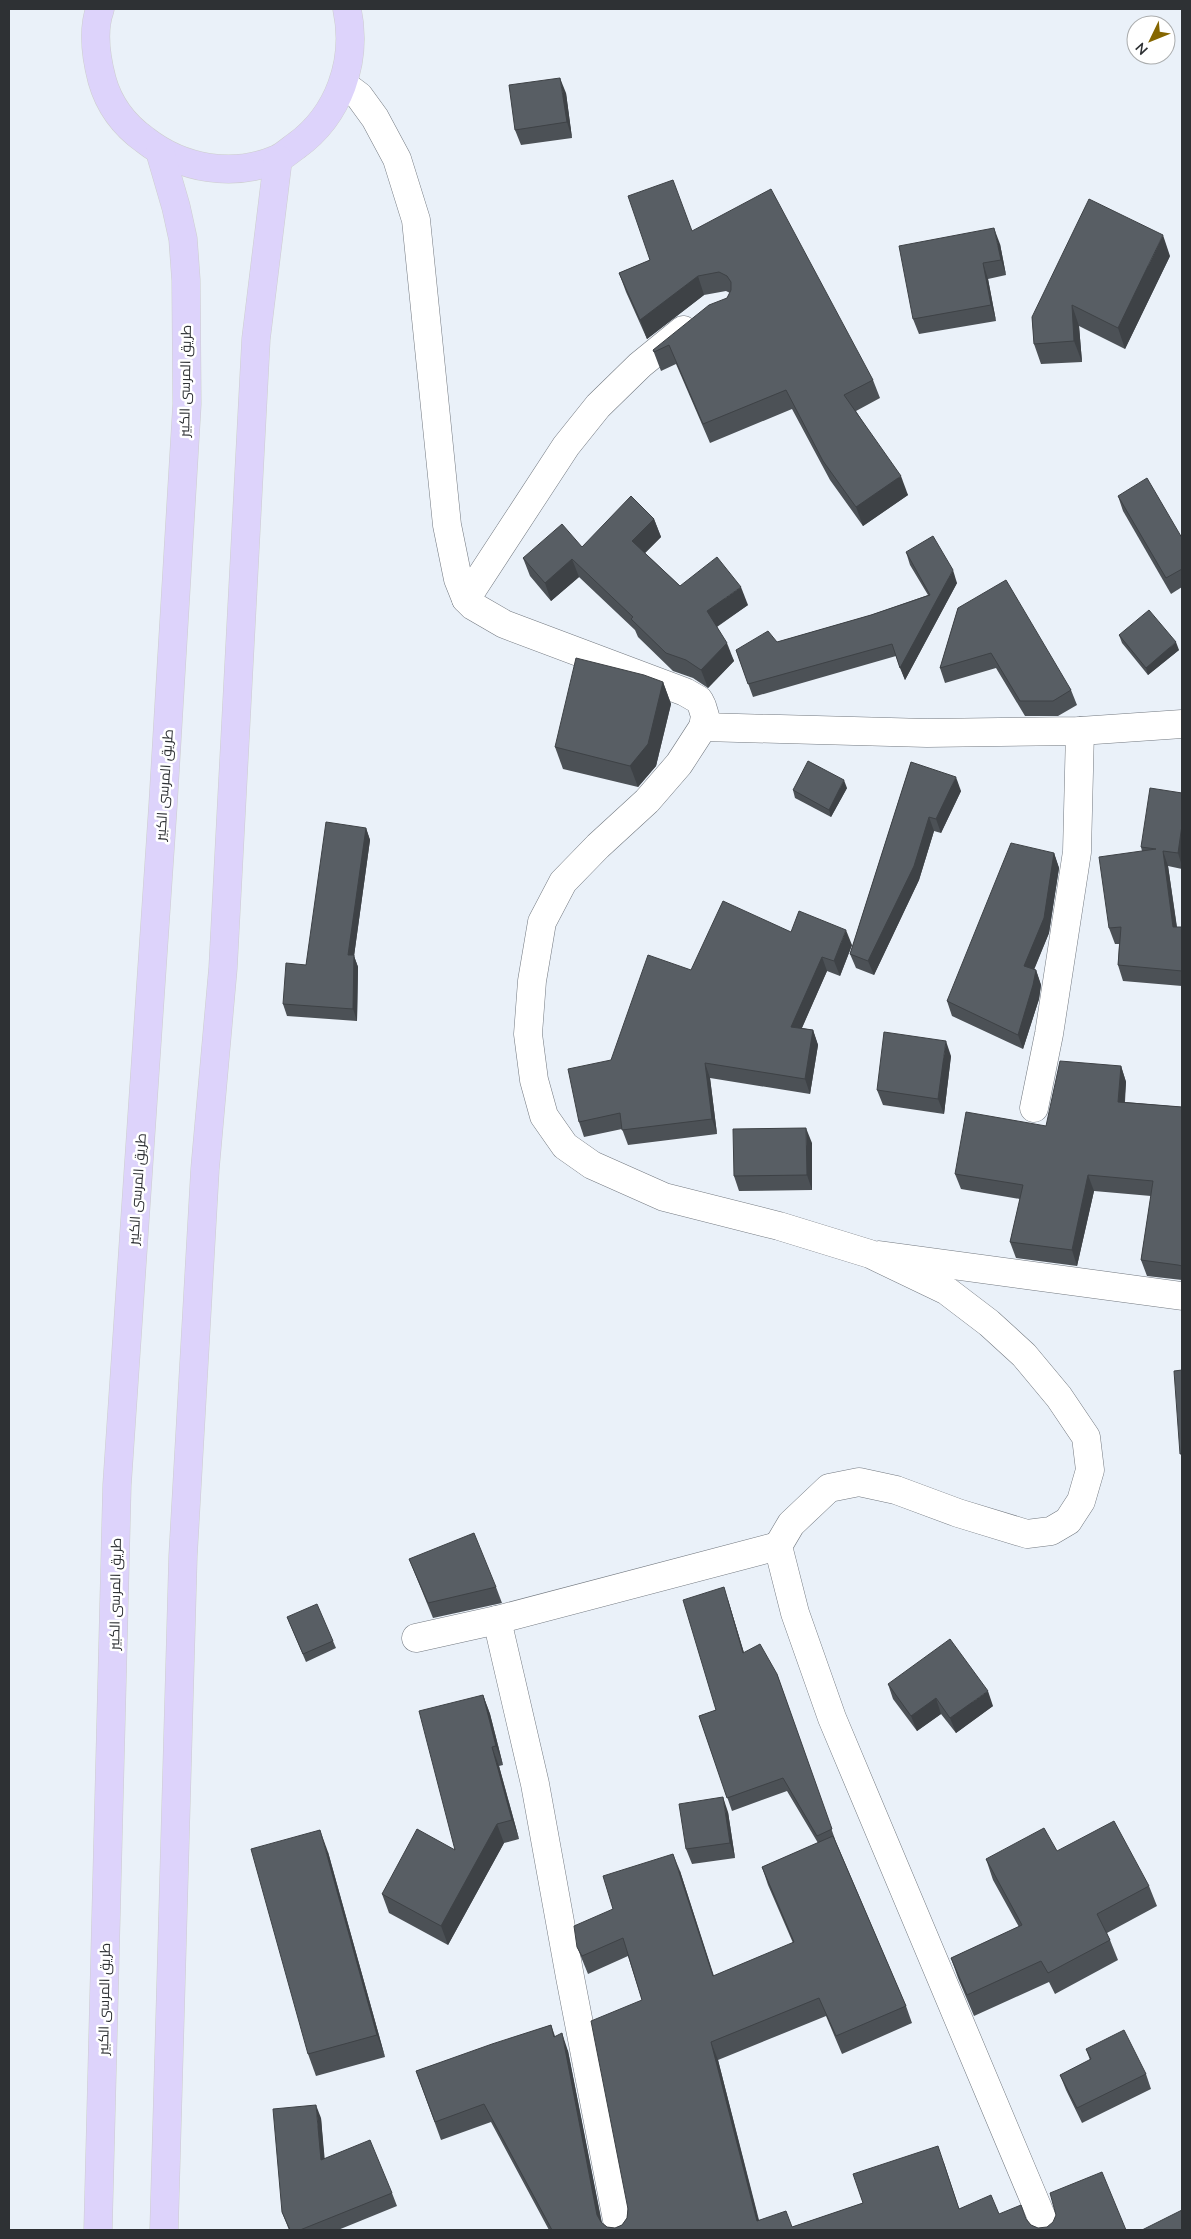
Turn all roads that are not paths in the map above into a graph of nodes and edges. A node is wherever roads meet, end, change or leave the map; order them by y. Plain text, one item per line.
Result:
1 (100, 9) edge
2 (347, 9) edge
3 (343, 84) junction
4 (160, 152) junction
5 (278, 159) junction
6 (701, 316) edge
7 (466, 599) junction
8 (1182, 724) edge
9 (703, 727) junction
10 (1080, 731) junction
11 (1034, 1108) dead end
12 (870, 1254) junction
13 (1182, 1296) edge
14 (778, 1546) junction
15 (497, 1620) junction
16 (416, 1638) dead end
17 (98, 2230) edge
18 (164, 2230) edge
19 (619, 2230) edge
20 (1047, 2230) edge

1 - 4 main road
2 - 3 main road
3 - 5 main road
3 - 7 main road
4 - 5 main road
4 - 17 main road, طريق المرسى الكبير
5 - 18 main road
6 - 7 main road
7 - 9 main road
8 - 10 main road
9 - 10 main road
9 - 12 main road
10 - 11 main road
12 - 13 main road
12 - 14 main road
14 - 15 main road
14 - 20 main road
15 - 16 main road
15 - 19 main road

